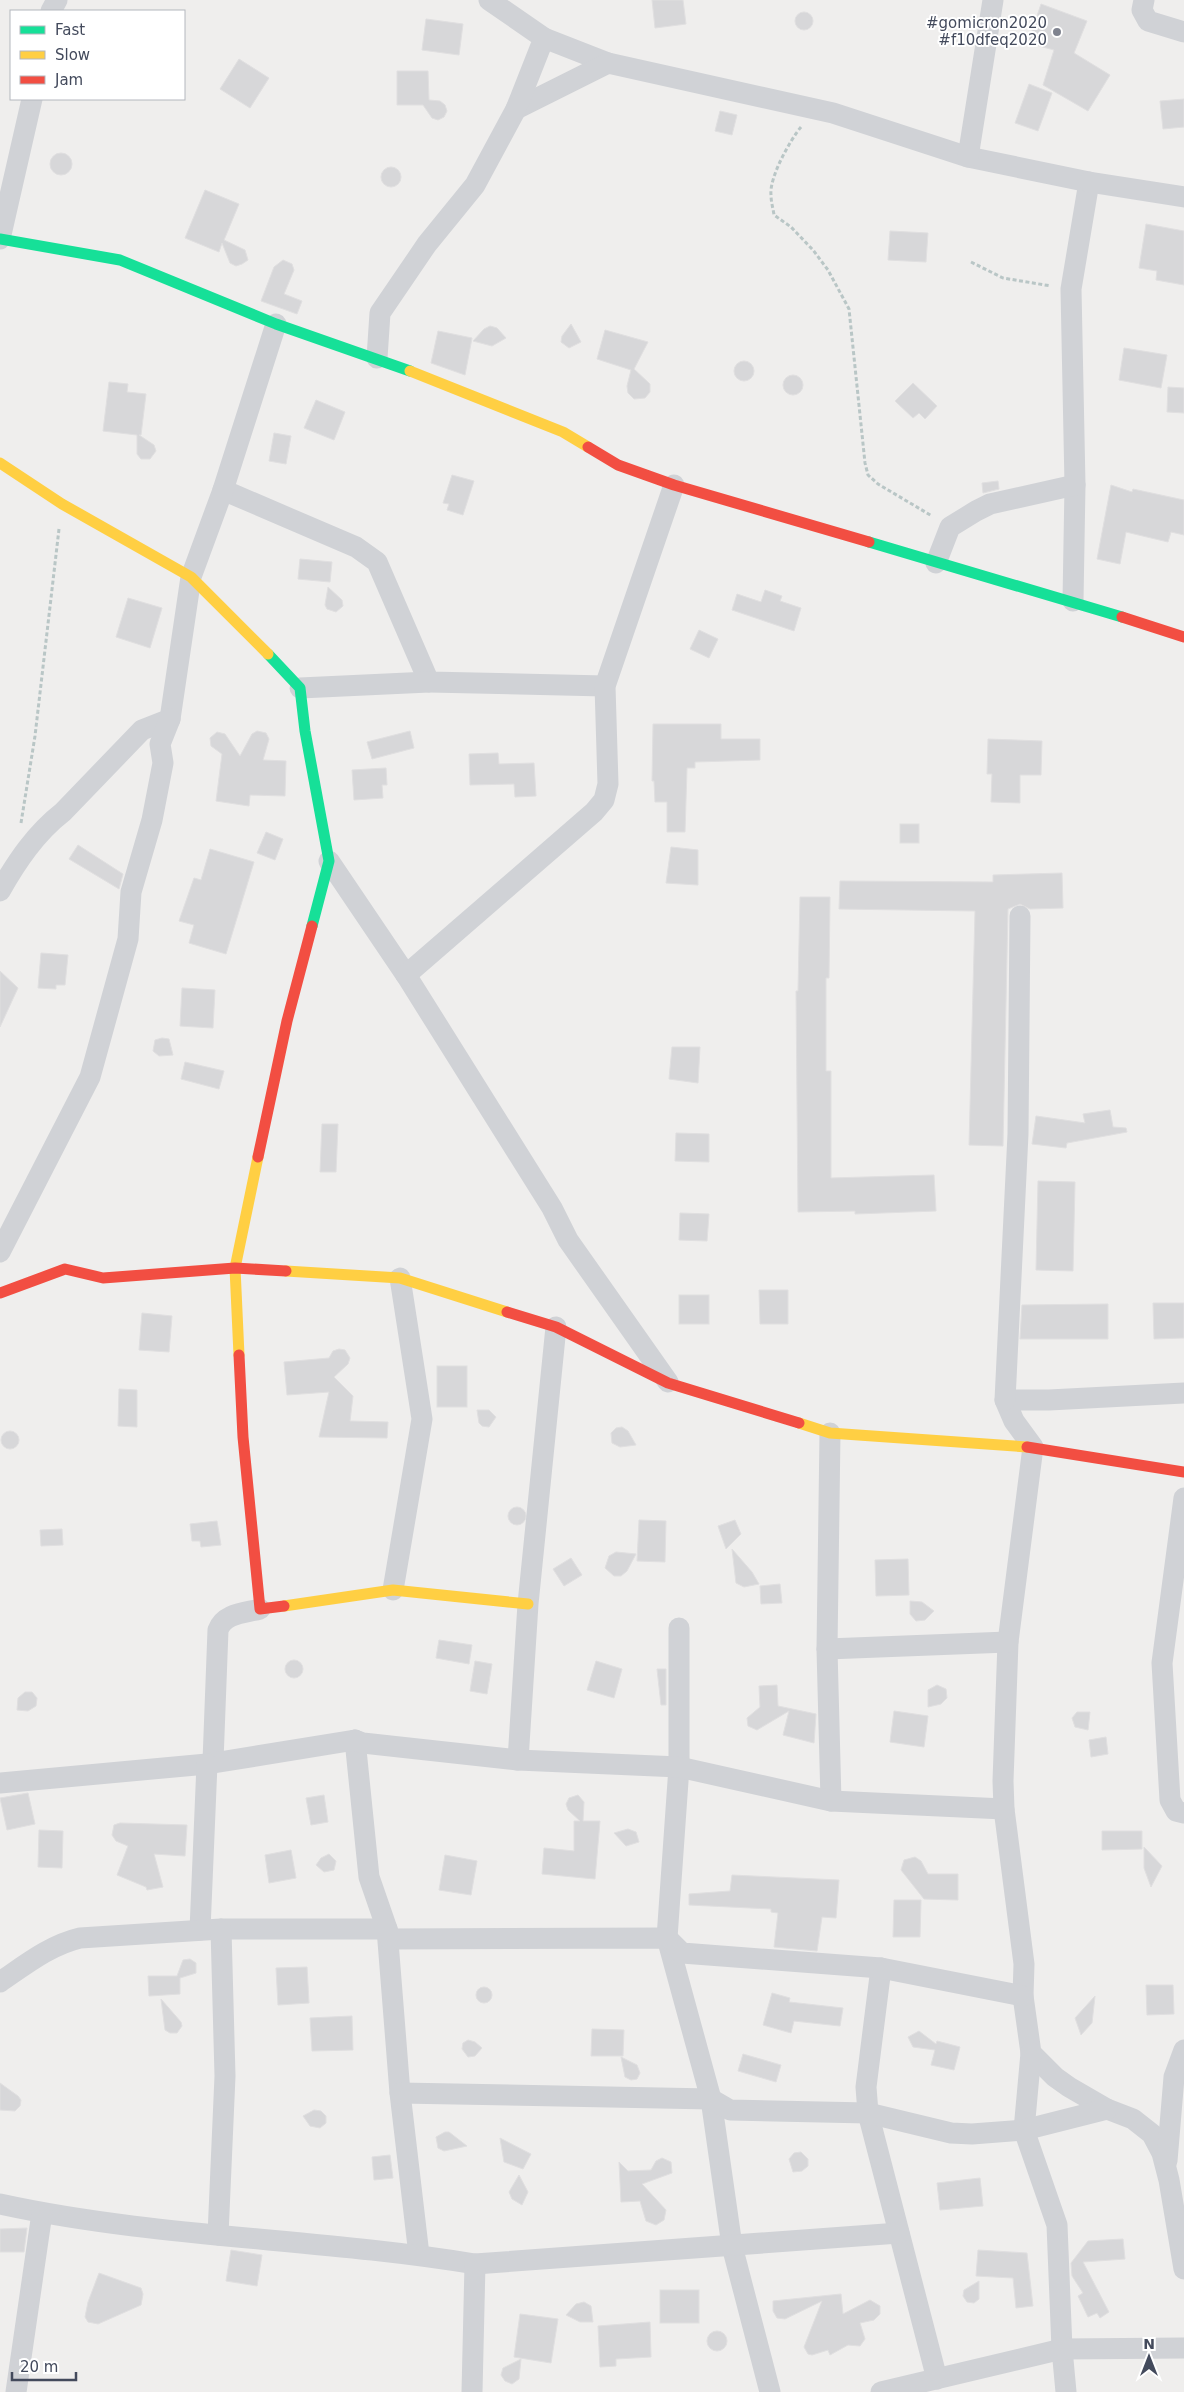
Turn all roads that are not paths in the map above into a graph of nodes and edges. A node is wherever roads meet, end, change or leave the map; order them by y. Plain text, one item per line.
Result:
1 (489, 0) edge
2 (993, 0) edge
3 (1144, 0) edge
4 (1184, 32) edge
5 (544, 38) junction
6 (608, 63) junction
7 (32, 100) edge
8 (516, 109) junction
9 (968, 157) junction
10 (1089, 182) junction
11 (1184, 197) edge
12 (0, 239) edge
13 (276, 324) junction
14 (377, 358) junction
15 (0, 463) edge
16 (674, 485) junction
17 (1075, 485) junction
18 (223, 490) junction
19 (936, 563) junction
20 (191, 577) junction
21 (1072, 601) junction
22 (1184, 637) edge
23 (429, 682) junction
24 (606, 686) junction
25 (300, 688) junction
26 (170, 719) junction
27 (329, 861) junction
28 (0, 890) edge
29 (1020, 916) dead end
30 (406, 975) junction
31 (0, 1252) edge
32 (235, 1268) junction
33 (400, 1278) junction
34 (0, 1293) edge
35 (556, 1327) junction
36 (668, 1383) junction
37 (1184, 1393) edge
38 (1005, 1400) junction
39 (830, 1433) junction
40 (1033, 1448) junction
41 (1184, 1472) edge
42 (1184, 1498) edge
43 (393, 1590) junction
44 (528, 1604) junction
45 (260, 1609) junction
46 (679, 1628) dead end
47 (1008, 1642) junction
48 (827, 1649) junction
49 (355, 1740) junction
50 (518, 1760) junction
51 (210, 1763) junction
52 (679, 1768) junction
53 (0, 1782) edge
54 (832, 1801) junction
55 (1004, 1809) junction
56 (1184, 1813) edge
57 (221, 1929) junction
58 (387, 1929) junction
59 (200, 1930) junction
60 (667, 1938) junction
61 (880, 1968) junction
62 (0, 1982) edge
63 (1023, 1996) junction
64 (1184, 2050) edge
65 (1031, 2054) junction
66 (400, 2093) junction
67 (711, 2099) junction
68 (1106, 2109) junction
69 (868, 2113) junction
70 (1024, 2130) junction
71 (1171, 2158) edge
72 (0, 2204) edge
73 (42, 2213) junction
74 (899, 2233) junction
75 (218, 2235) junction
76 (732, 2246) junction
77 (419, 2255) junction
78 (475, 2264) junction
79 (1184, 2269) edge
80 (1184, 2348) edge
81 (1062, 2349) junction
82 (937, 2379) junction
83 (15, 2389) edge
84 (472, 2392) edge
85 (770, 2392) edge
86 (880, 2392) edge
87 (1066, 2392) edge

1 - 5 street
2 - 9 street
3 - 4 street
5 - 6 street
5 - 8 street
6 - 8 street
6 - 9 street
7 - 12 street
8 - 14 street
9 - 10 street
10 - 11 street
10 - 17 street
12 - 13 street
13 - 14 street
13 - 18 street
14 - 16 street
15 - 20 street
16 - 19 street
16 - 24 street
17 - 19 street
17 - 21 street
18 - 20 street
18 - 23 street
19 - 21 street
20 - 25 street
20 - 26 street
21 - 22 street
23 - 24 street
23 - 25 street
24 - 30 street
25 - 27 street
26 - 28 street
26 - 31 street
27 - 30 street
27 - 32 street
29 - 38 street
30 - 36 street
32 - 33 street
32 - 34 street
32 - 45 street
33 - 35 street
33 - 43 street
35 - 36 street
35 - 44 street
36 - 39 street
37 - 38 street
38 - 40 street
39 - 40 street
39 - 48 street
40 - 41 street
40 - 47 street
42 - 56 street
43 - 44 street
43 - 45 street
44 - 50 street
45 - 51 street
46 - 52 street
47 - 48 street
47 - 55 street
48 - 54 street
49 - 50 street
49 - 51 street
49 - 58 street
50 - 52 street
51 - 53 street
51 - 59 street
52 - 54 street
52 - 60 street
54 - 55 street
55 - 63 street
57 - 58 street
57 - 59 street
57 - 75 street
58 - 60 street
58 - 66 street
59 - 62 street
60 - 61 street
60 - 67 street
61 - 63 street
61 - 69 street
63 - 65 street
64 - 71 street
65 - 68 street
65 - 70 street
66 - 67 street
66 - 77 street
67 - 69 street
67 - 76 street
68 - 70 street
68 - 71 street
69 - 70 street
69 - 74 street
70 - 81 street
71 - 79 street
72 - 73 street
73 - 75 street
73 - 83 street
74 - 76 street
74 - 82 street
75 - 77 street
76 - 78 street
76 - 85 street
77 - 78 street
78 - 84 street
80 - 81 street
81 - 82 street
81 - 87 street
82 - 86 street

